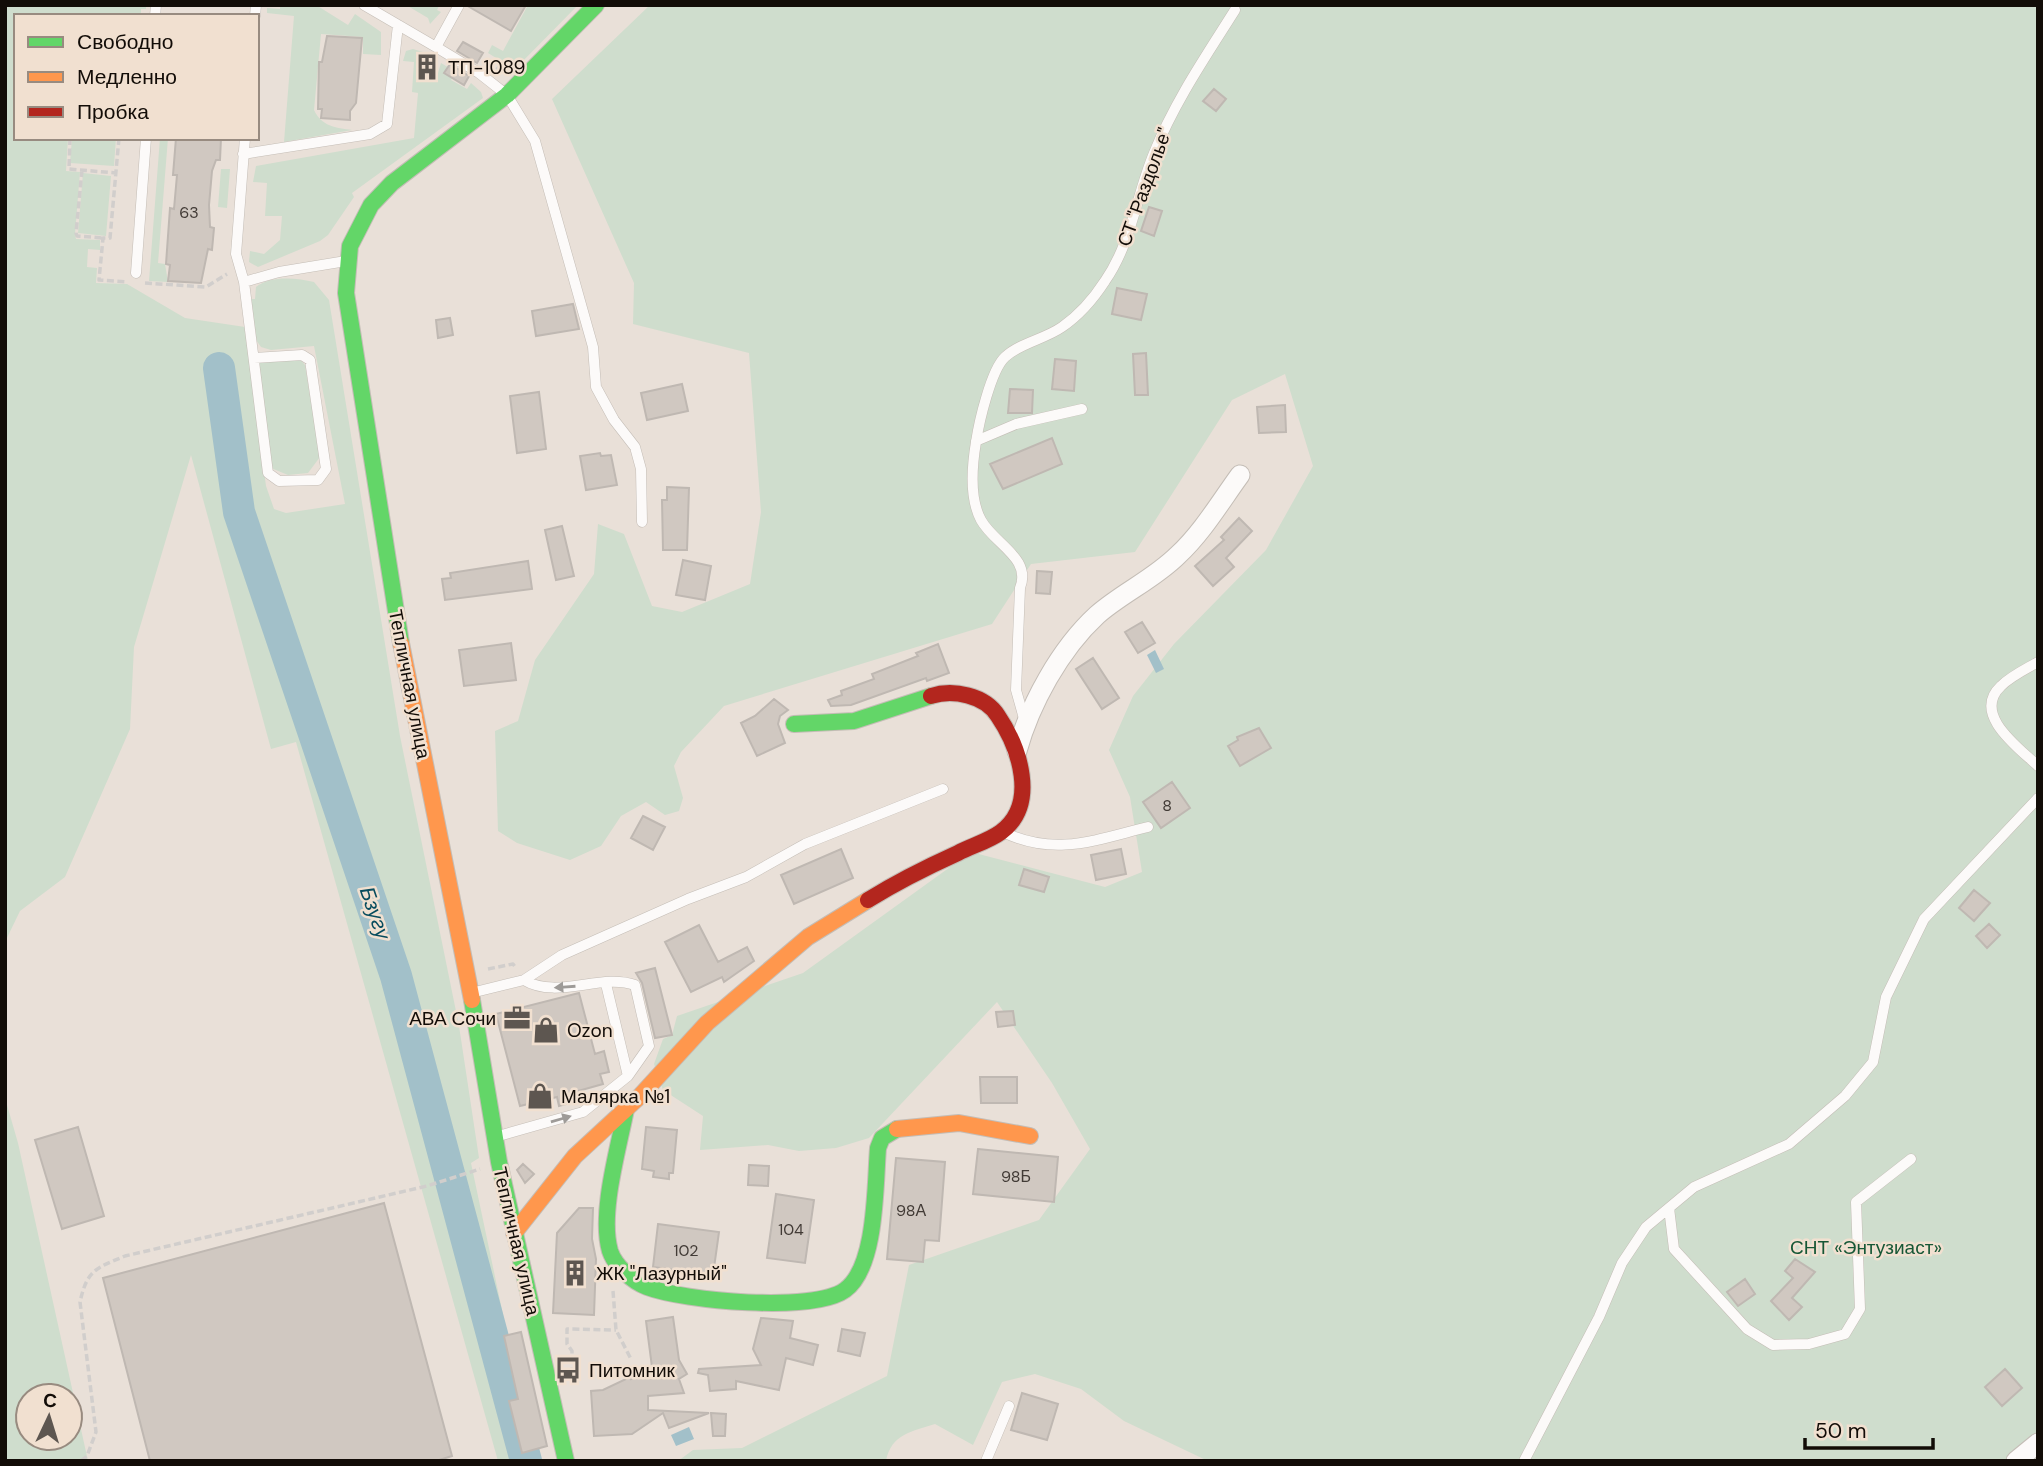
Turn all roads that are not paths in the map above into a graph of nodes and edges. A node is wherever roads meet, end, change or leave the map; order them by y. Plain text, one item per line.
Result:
1 (364, 5) edge
2 (459, 5) edge
3 (596, 5) edge
4 (1236, 10) dead end
5 (398, 25) junction
6 (436, 47) junction
7 (507, 95) junction
8 (146, 140) edge
9 (245, 140) edge
10 (243, 155) junction
11 (347, 261) junction
12 (136, 273) dead end
13 (244, 282) junction
14 (254, 358) junction
15 (1083, 409) dead end
16 (976, 441) junction
17 (1240, 475) dead end
18 (642, 522) dead end
19 (2038, 662) edge
20 (1025, 723) junction
21 (794, 724) dead end
22 (1017, 751) junction
23 (2038, 766) edge
24 (943, 789) dead end
25 (2038, 798) edge
26 (1148, 827) dead end
27 (1002, 832) junction
28 (524, 980) junction
29 (606, 984) junction
30 (471, 993) junction
31 (628, 1076) junction
32 (626, 1109) junction
33 (1030, 1136) dead end
34 (495, 1137) junction
35 (1911, 1159) dead end
36 (1669, 1208) junction
37 (514, 1233) junction
38 (1009, 1406) dead end
39 (2038, 1443) edge
40 (566, 1461) edge
41 (986, 1461) edge
42 (1524, 1461) edge
43 (2016, 1461) edge

1 - 5 lane
2 - 6 lane
3 - 7 street, Тепличная улица
4 - 16 lane, СТ "Раздолье"
5 - 6 lane
5 - 10 lane
6 - 7 lane
7 - 11 street, Тепличная улица
7 - 18 lane
8 - 12 lane
9 - 10 lane
10 - 13 lane
11 - 13 lane
11 - 30 street, Тепличная улица
13 - 14 lane
14 - 14 lane
15 - 16 lane
16 - 20 lane, СТ "Раздолье"
17 - 20 street
19 - 23 lane
20 - 22 street
21 - 22 street
22 - 27 street
24 - 28 lane
25 - 36 lane
26 - 27 lane
27 - 32 street
29 -> 28 lane
28 - 30 lane
29 - 31 lane
29 - 31 lane
30 - 34 street, Тепличная улица
34 -> 31 lane
32 - 33 street
32 - 37 street
34 - 37 street, Тепличная улица
35 - 36 lane
36 - 42 lane
37 - 40 street, Тепличная улица
38 - 41 lane
39 - 43 street

